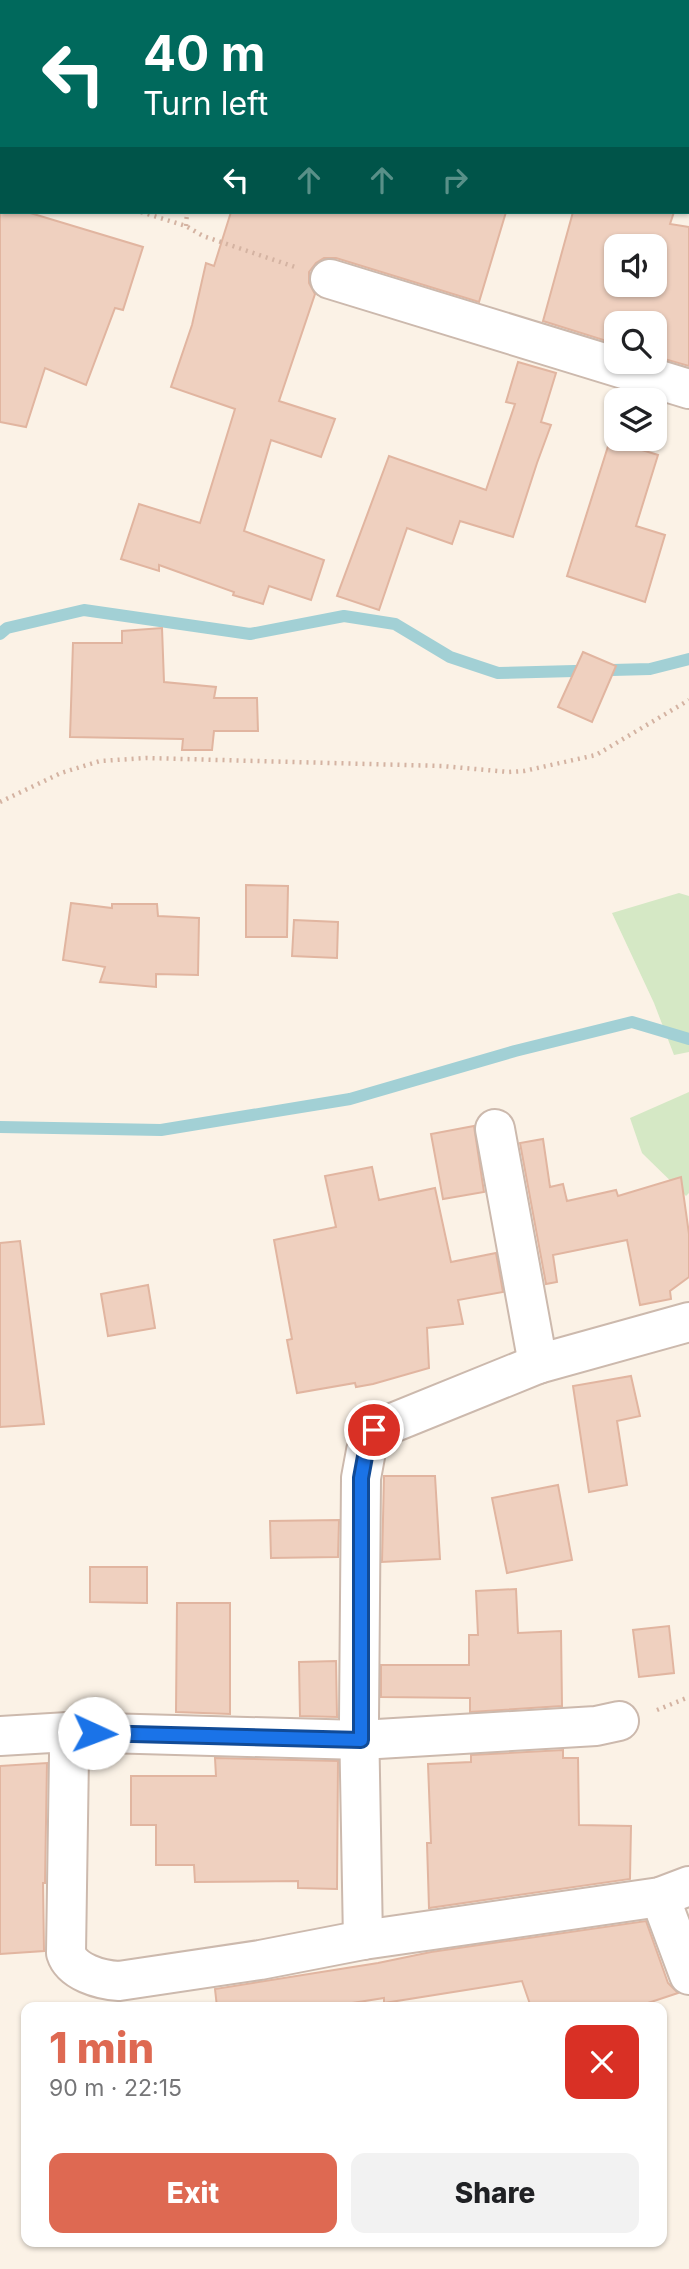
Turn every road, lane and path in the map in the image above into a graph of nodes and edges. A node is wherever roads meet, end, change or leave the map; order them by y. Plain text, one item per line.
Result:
1 (147, 214) edge
2 (187, 214) edge
3 (186, 226) junction
4 (330, 279) joint
5 (689, 389) edge
6 (689, 700) edge
7 (0, 802) edge
8 (495, 1129) dead end
9 (689, 1322) edge
10 (538, 1364) junction
11 (619, 1721) dead end
12 (68, 1732) junction
13 (0, 1736) edge
14 (361, 1740) junction
15 (675, 1891) edge
16 (363, 1940) junction
17 (689, 1975) edge

1 - 3 path
2 - 3 path
3 - 4 path
4 - 5 street
6 - 7 path
8 - 10 street
9 - 10 street
10 - 14 street
11 - 14 street
12 - 13 street
12 - 14 street
12 - 16 street
14 - 16 street
15 - 16 street
15 - 17 street

